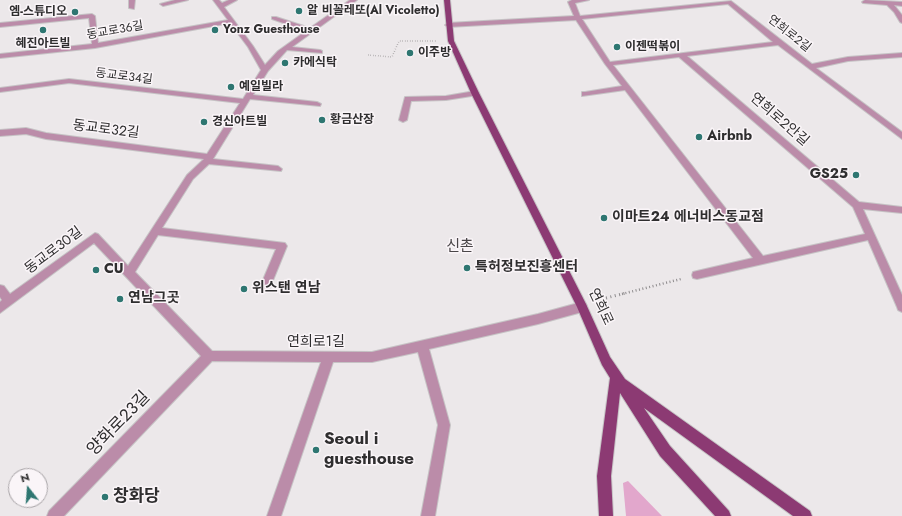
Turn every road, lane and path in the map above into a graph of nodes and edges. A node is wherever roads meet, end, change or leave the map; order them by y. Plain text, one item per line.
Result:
1 (132, 0) edge
2 (185, 0) edge
3 (216, 0) edge
4 (234, 0) edge
5 (354, 0) edge
6 (447, 0) edge
7 (586, 0) edge
8 (865, 2) dead end
9 (887, 2) edge
10 (162, 4) dead end
11 (902, 4) edge
12 (221, 6) junction
13 (132, 8) dead end
14 (274, 18) dead end
15 (578, 18) junction
16 (232, 21) junction
17 (902, 21) edge
18 (0, 25) edge
19 (448, 25) junction
20 (309, 30) junction
21 (451, 41) junction
22 (779, 43) junction
23 (95, 46) junction
24 (285, 48) junction
25 (320, 52) dead end
26 (368, 55) dead end
27 (902, 55) edge
28 (0, 56) edge
29 (682, 56) junction
30 (608, 64) junction
31 (810, 67) junction
32 (266, 70) junction
33 (626, 88) junction
34 (0, 90) edge
35 (475, 93) junction
36 (585, 94) dead end
37 (247, 99) junction
38 (317, 104) dead end
39 (403, 120) dead end
40 (0, 133) edge
41 (902, 136) edge
42 (208, 159) junction
43 (278, 169) dead end
44 (858, 205) junction
45 (902, 210) edge
46 (155, 231) junction
47 (870, 236) junction
48 (760, 260) junction
49 (129, 273) junction
50 (698, 275) joint
51 (266, 287) dead end
52 (0, 289) edge
53 (606, 298) dead end
54 (4, 305) edge
55 (582, 306) junction
56 (902, 307) edge
57 (422, 345) junction
58 (209, 356) junction
59 (329, 358) junction
60 (616, 378) junction
61 (54, 516) edge
62 (274, 516) edge
63 (428, 516) edge
64 (606, 516) edge
65 (724, 516) edge
66 (805, 516) edge

1 - 13 street
2 - 10 street
3 - 12 street
4 - 12 street
5 - 20 street
6 - 19 main road, 연희로
7 - 15 street
8 - 9 street
9 - 11 street
9 - 17 street
12 - 16 street
14 - 20 street
15 - 19 street, 연희로2길
15 - 22 street, 연희로2길
15 - 30 street
16 - 23 street, 동교로36길
16 - 32 street
18 - 23 street
19 - 21 main road, 연희로
20 - 24 street
21 - 26 path
21 - 35 main road, 연희로
22 - 29 street
22 - 31 street, 연희로2길
23 - 28 street, 동교로36길
24 - 25 street
24 - 32 street
27 - 31 street, 연희로2길
29 - 30 street
29 - 44 street, 연희로2안길
30 - 33 street
31 - 41 street, 연희로2길
32 - 37 street
33 - 36 street
33 - 48 street
34 - 37 street, 동교로34길
35 - 39 street
35 - 55 main road, 연희로
37 - 38 street
37 - 42 street
40 - 42 street, 동교로32길
42 - 43 street
42 - 46 street
44 - 45 street
44 - 47 street, 연희로2안길
46 - 49 street
46 - 51 street
47 - 48 street
47 - 56 street, 연희로2안길
48 - 50 street
49 - 54 street, 동교로30길
49 - 58 street
50 - 53 path, 연희로
52 - 54 street, 동교로30길
55 - 57 street, 연희로1길
55 - 60 main road, 연희로
57 - 59 street, 연희로1길
57 - 63 street
58 - 59 street, 연희로1길
58 - 61 street, 양화로23길
59 - 62 street
60 - 64 main road
60 - 65 main road, 연희로
60 - 66 main road

